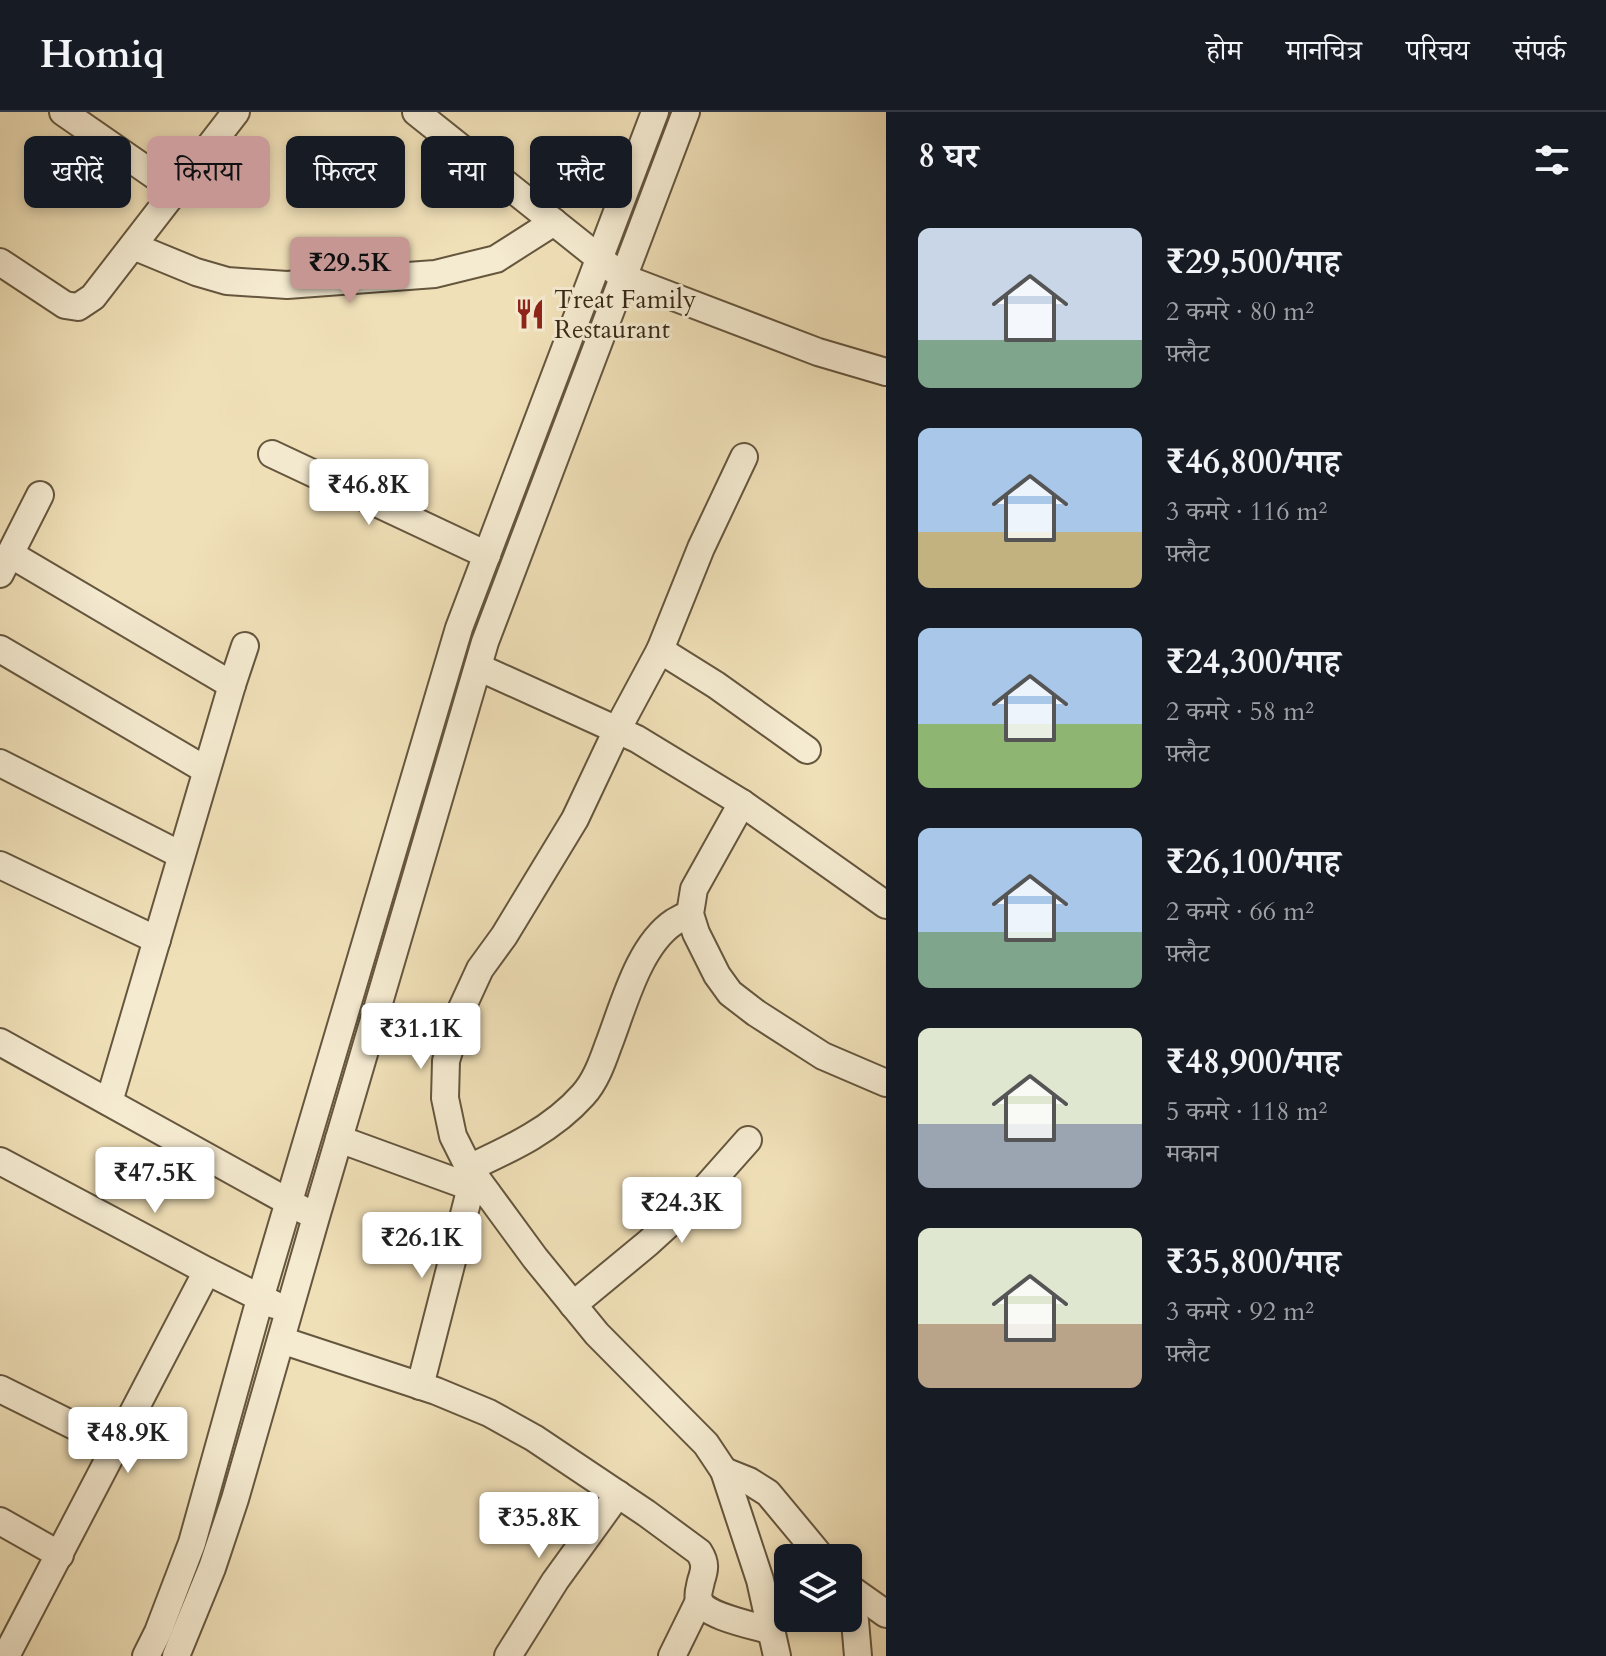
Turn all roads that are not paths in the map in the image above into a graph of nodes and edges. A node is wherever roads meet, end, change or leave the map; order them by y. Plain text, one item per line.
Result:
1 (63, 112) edge
2 (236, 112) edge
3 (655, 112) edge
4 (686, 112) edge
5 (427, 116) edge
6 (218, 136) edge
7 (147, 170) edge
8 (163, 208) edge
9 (554, 222) junction
10 (133, 246) junction
11 (600, 259) junction
12 (0, 262) edge
13 (624, 278) junction
14 (886, 372) edge
15 (272, 454) dead end
16 (744, 457) dead end
17 (40, 495) dead end
18 (487, 555) junction
19 (5, 564) edge
20 (245, 646) dead end
21 (0, 649) edge
22 (660, 650) junction
23 (478, 667) junction
24 (232, 685) junction
25 (617, 730) junction
26 (807, 750) dead end
27 (0, 763) edge
28 (206, 770) junction
29 (742, 803) junction
30 (181, 855) junction
31 (0, 865) edge
32 (881, 890) edge
33 (690, 914) junction
34 (157, 940) junction
35 (0, 1042) edge
36 (886, 1083) edge
37 (109, 1102) junction
38 (339, 1139) junction
39 (748, 1140) dead end
40 (0, 1161) edge
41 (475, 1183) junction
42 (289, 1204) junction
43 (316, 1217) junction
44 (207, 1271) junction
45 (260, 1299) junction
46 (573, 1305) junction
47 (290, 1311) junction
48 (281, 1340) junction
49 (420, 1386) junction
50 (0, 1389) edge
51 (115, 1446) junction
52 (724, 1471) junction
53 (618, 1494) junction
54 (0, 1521) edge
55 (810, 1544) edge
56 (60, 1555) junction
57 (862, 1597) edge
58 (699, 1601) junction
59 (886, 1614) edge
60 (856, 1632) edge
61 (774, 1644) edge
62 (6, 1656) edge
63 (146, 1656) edge
64 (176, 1656) edge
65 (508, 1656) edge
66 (672, 1656) edge
67 (858, 1656) edge

1 - 7 street
2 - 6 street
3 - 11 street
4 - 13 street
5 - 9 street
8 - 10 street
9 - 10 street
9 - 11 street
10 - 12 street
11 - 13 street
11 - 18 street
13 - 14 street
13 - 23 street
15 - 18 street
16 - 22 street
17 - 19 street
18 - 42 street
19 - 24 street
20 - 24 street
21 - 28 street
22 - 25 street
22 - 26 street
23 - 25 street
23 - 38 street
24 - 28 street
25 - 29 street
25 - 41 street
27 - 30 street
28 - 30 street
29 - 32 street
29 - 33 street
30 - 34 street
31 - 34 street
33 - 36 street
33 - 41 street
34 - 37 street
35 - 37 street
37 - 42 street
38 - 41 street
38 - 43 street
39 - 46 street
40 - 44 street
41 - 46 street
41 - 49 street
42 - 43 street
42 - 45 street
43 - 47 street
44 - 45 street
44 - 51 street
45 - 47 street
45 - 63 street
46 - 52 street
47 - 48 street
48 - 49 street
48 - 64 street
49 - 53 street
50 - 51 street
51 - 56 street
52 - 55 street
52 - 61 street
53 - 58 street
53 - 65 street
54 - 56 street
56 - 62 street
57 - 59 street
58 - 61 street
58 - 66 street
60 - 67 street

